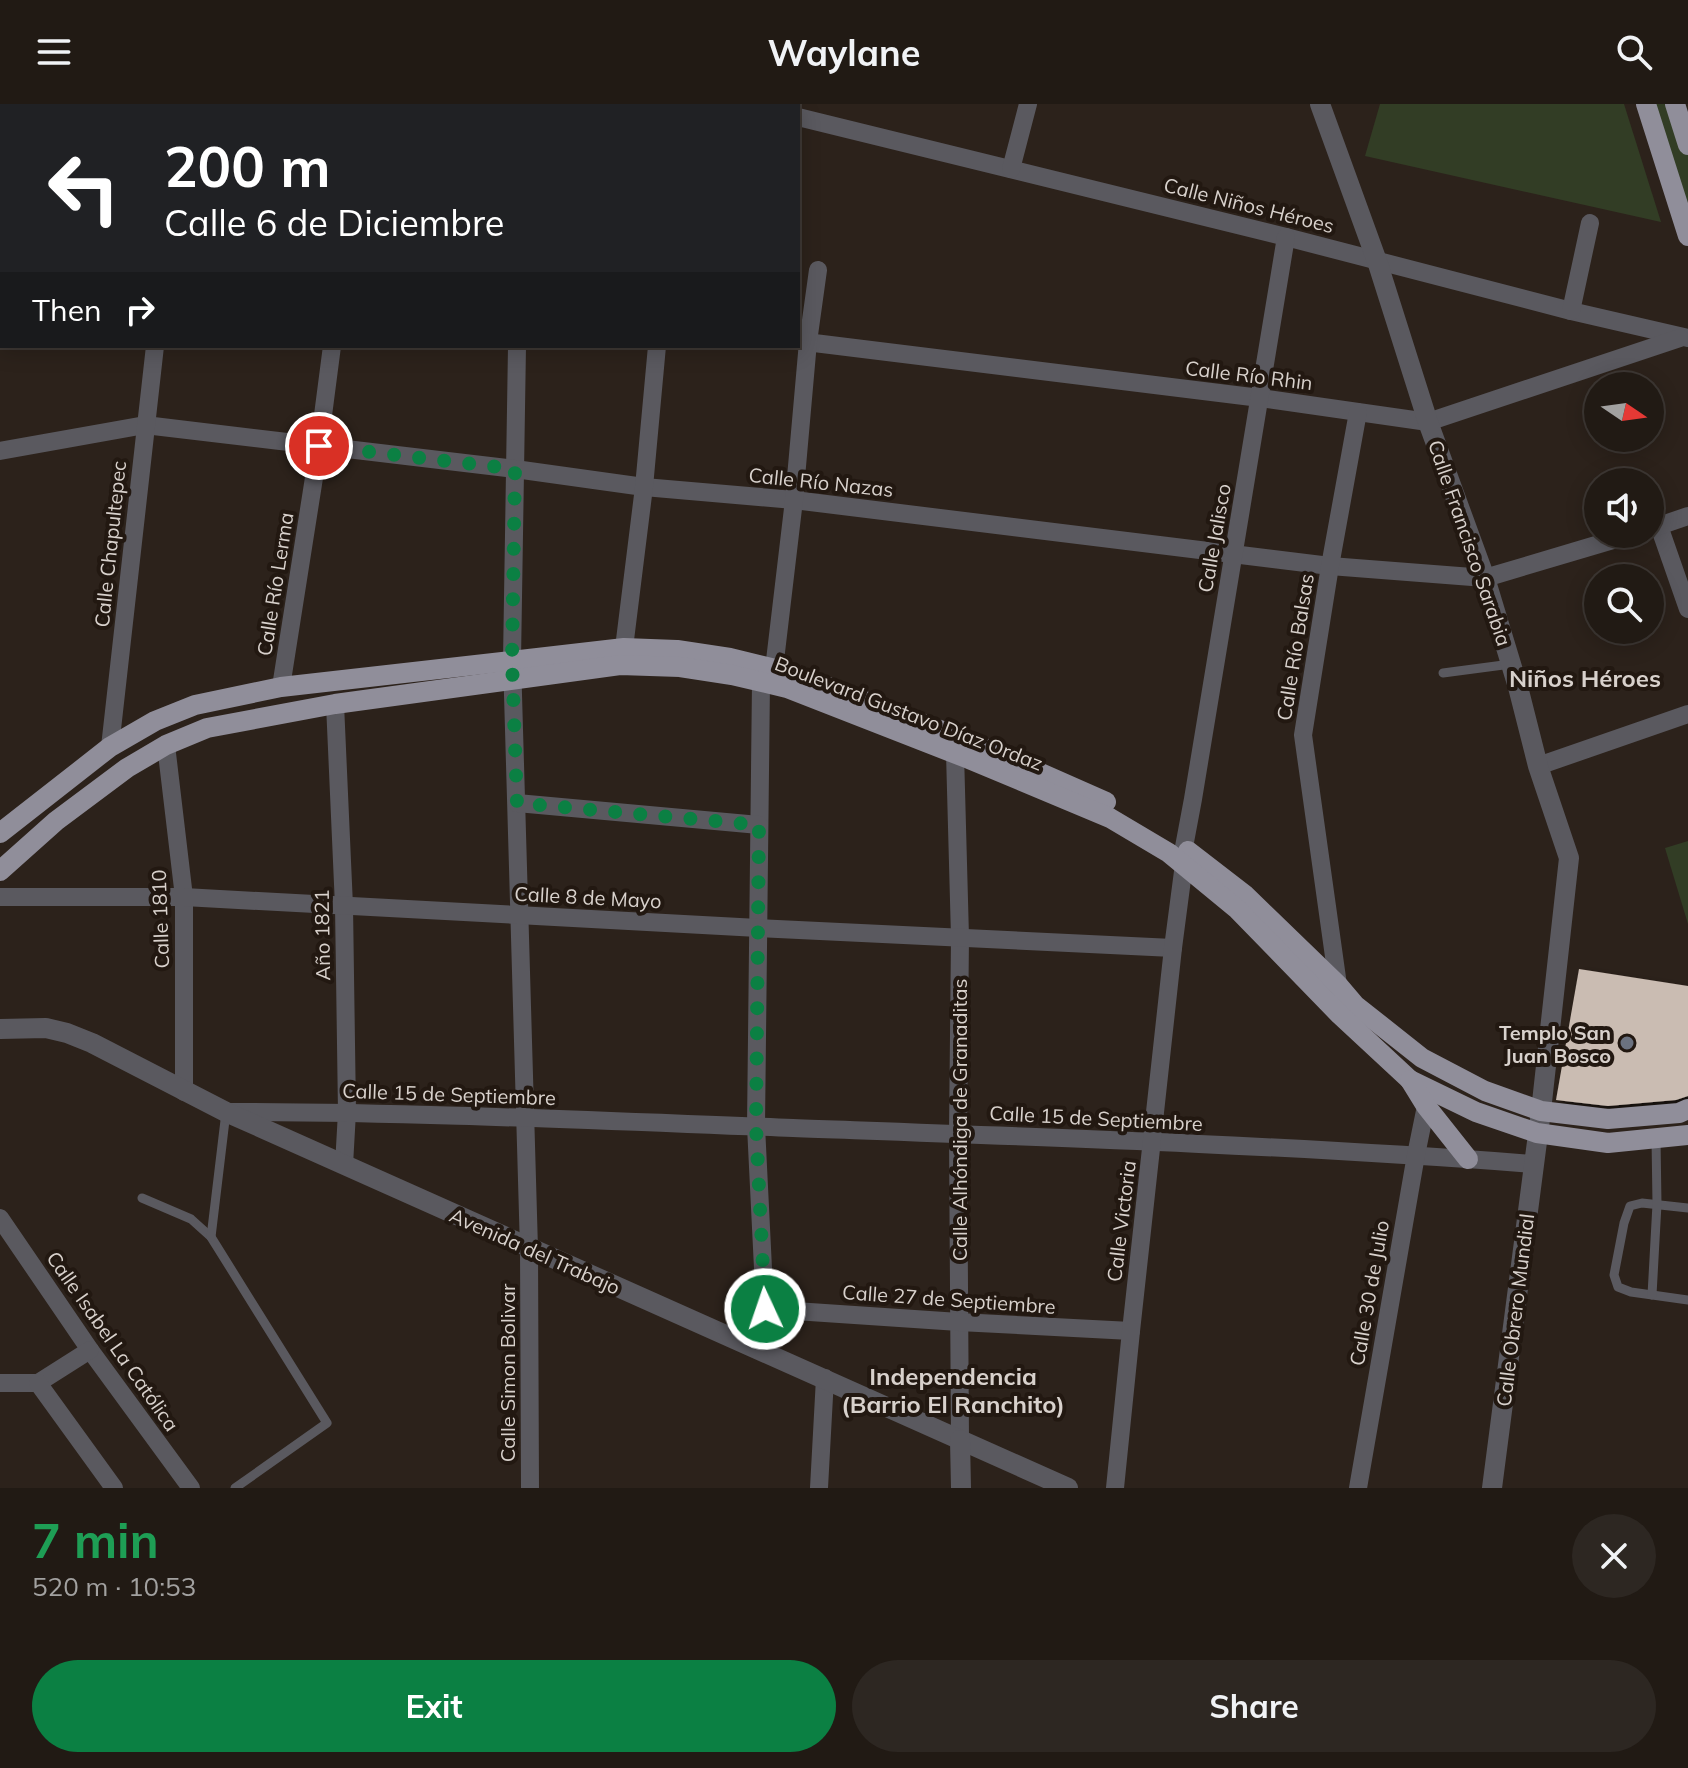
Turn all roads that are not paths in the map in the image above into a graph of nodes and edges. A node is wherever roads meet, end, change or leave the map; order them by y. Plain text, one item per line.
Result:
1 (1028, 104) edge
2 (1320, 104) edge
3 (1646, 104) edge
4 (1675, 104) edge
5 (800, 117) edge
6 (1688, 145) edge
7 (1011, 169) junction
8 (1590, 223) dead end
9 (1688, 236) edge
10 (1286, 237) junction
11 (1377, 261) junction
12 (818, 270) dead end
13 (1571, 311) junction
14 (1686, 338) edge
15 (803, 342) edge
16 (155, 348) edge
17 (332, 348) edge
18 (517, 348) edge
19 (657, 348) edge
20 (1260, 398) junction
21 (1358, 412) junction
22 (1428, 422) junction
23 (145, 425) junction
24 (319, 446) junction
25 (0, 451) edge
26 (515, 469) junction
27 (644, 487) junction
28 (794, 500) junction
29 (1688, 516) edge
30 (1664, 525) edge
31 (1586, 548) edge
32 (1663, 548) edge
33 (1234, 553) junction
34 (1330, 566) junction
35 (1485, 578) junction
36 (1688, 609) edge
37 (624, 648) junction
38 (1511, 664) junction
39 (513, 670) junction
40 (1443, 673) dead end
41 (768, 675) junction
42 (281, 687) junction
43 (335, 704) junction
44 (1688, 714) edge
45 (166, 745) junction
46 (110, 747) junction
47 (955, 753) junction
48 (1538, 766) junction
49 (517, 803) junction
50 (759, 825) junction
51 (0, 833) edge
52 (1184, 855) junction
53 (0, 871) edge
54 (0, 897) edge
55 (184, 897) junction
56 (344, 906) junction
57 (519, 915) junction
58 (758, 928) junction
59 (960, 937) junction
60 (1173, 948) junction
61 (1338, 985) junction
62 (0, 1029) edge
63 (1410, 1080) junction
64 (184, 1092) junction
65 (1426, 1106) junction
66 (1688, 1109) edge
67 (1541, 1111) junction
68 (226, 1112) junction
69 (347, 1112) junction
70 (525, 1118) junction
71 (756, 1126) junction
72 (1537, 1133) junction
73 (958, 1134) junction
74 (1688, 1135) edge
75 (1656, 1139) junction
76 (1152, 1142) junction
77 (1416, 1155) junction
78 (1468, 1159) junction
79 (1533, 1164) junction
80 (344, 1165) junction
81 (142, 1198) dead end
82 (1657, 1204) junction
83 (1688, 1208) edge
84 (0, 1218) edge
85 (211, 1237) junction
86 (529, 1249) junction
87 (1652, 1295) junction
88 (1688, 1300) edge
89 (765, 1309) junction
90 (959, 1322) junction
91 (1131, 1331) junction
92 (90, 1350) junction
93 (765, 1352) junction
94 (825, 1378) junction
95 (0, 1383) edge
96 (38, 1383) junction
97 (960, 1440) junction
98 (114, 1488) edge
99 (191, 1488) edge
100 (235, 1488) edge
101 (530, 1488) edge
102 (819, 1488) edge
103 (961, 1488) edge
104 (1068, 1488) edge
105 (1115, 1488) edge
106 (1358, 1488) edge
107 (1492, 1488) edge

1 - 7 street
2 - 11 street, Calle Francisco Sarabia
3 - 9 main road
4 - 6 main road
5 - 7 street, Calle Niños Héroes
7 - 10 street, Calle Niños Héroes
8 - 13 street
10 - 11 street, Calle Niños Héroes
10 - 20 street, Calle Jalisco
11 - 13 street, Calle Niños Héroes
11 - 22 street, Calle Francisco Sarabia
12 - 15 street
13 - 14 street, Calle Niños Héroes
14 - 22 street, Calle Río Rhin
15 - 20 street, Calle Río Rhin
15 - 28 street
16 - 23 street, Calle Chapultepec
17 - 24 street, Calle Río Lerma
18 - 26 street, Calle Simon Bolivar
19 - 27 street
20 - 21 street, Calle Río Rhin
20 - 33 street, Calle Jalisco
21 - 22 street, Calle Río Rhin
21 - 34 street, Calle Río Balsas
22 - 35 street, Calle Francisco Sarabia
23 - 24 street, Calle Río Nazas
23 - 25 street, Calle Río Nazas
23 - 46 street, Calle Chapultepec
24 - 26 street, Calle Río Nazas
24 - 42 street, Calle Río Lerma
26 - 27 street, Calle Río Nazas
26 - 39 street, Calle Simon Bolivar
27 - 28 street, Calle Río Nazas
27 - 37 street
28 - 33 street, Calle Río Nazas
28 - 41 street
29 - 30 street
31 - 35 street, Calle Río Nazas
32 - 36 street
33 - 34 street, Calle Río Nazas
33 - 52 street, Calle Jalisco
34 - 35 street, Calle Río Nazas
34 - 61 street, Calle Río Balsas
35 - 38 street, Calle Francisco Sarabia
37 - 39 main road, Boulevard Gustavo Díaz Ordaz
37 - 41 main road, Boulevard Gustavo Díaz Ordaz
38 - 40 lane
38 - 48 street, Calle Francisco Sarabia
39 - 41 main road, Boulevard Gustavo Díaz Ordaz
39 - 42 main road, Boulevard Gustavo Díaz Ordaz
39 - 43 main road, Boulevard Gustavo Díaz Ordaz
39 - 49 street, Calle Simon Bolivar
41 - 47 main road, Boulevard Gustavo Díaz Ordaz
41 - 50 street
41 - 52 main road, Boulevard Gustavo Díaz Ordaz
42 - 46 main road, Boulevard Gustavo Díaz Ordaz
43 - 45 main road, Boulevard Gustavo Díaz Ordaz
43 - 56 street, Año 1821
44 - 48 street
45 - 53 main road, Boulevard Gustavo Díaz Ordaz
45 - 55 street, Calle 1810
46 - 51 main road, Boulevard Gustavo Díaz Ordaz
47 - 52 main road, Boulevard Gustavo Díaz Ordaz
47 - 59 street, Calle Alhóndiga de Granaditas
48 - 67 street, Calle Francisco Sarabia
49 - 50 street
49 - 57 street, Calle Simon Bolivar
50 - 58 street
52 - 60 street, Calle Victoria
52 - 61 main road, Boulevard Gustavo Díaz Ordaz
52 - 63 main road, Boulevard Gustavo Díaz Ordaz
54 - 55 street, Calle 8 de Mayo
55 - 56 street, Calle 8 de Mayo
55 - 64 street, Calle 1810
56 - 57 street, Calle 8 de Mayo
56 - 69 street, Año 1821
57 - 58 street, Calle 8 de Mayo
57 - 70 street, Calle Simon Bolivar
58 - 59 street, Calle 8 de Mayo
58 - 71 street
59 - 60 street, Calle 8 de Mayo
59 - 73 street, Calle Alhóndiga de Granaditas
60 - 76 street, Calle Victoria
61 - 67 main road, Boulevard Gustavo Díaz Ordaz
62 - 64 street, Avenida del Trabajo
63 - 65 main road
63 - 72 main road, Boulevard Gustavo Díaz Ordaz
64 - 68 street, Avenida del Trabajo
65 - 77 street, Calle 30 de Julio
65 - 78 main road
66 - 67 main road, Boulevard Gustavo Díaz Ordaz
67 - 72 street, Calle Francisco Sarabia
68 - 69 street, Calle 15 de Septiembre
68 - 80 street, Avenida del Trabajo
68 - 85 lane
69 - 70 street, Calle 15 de Septiembre
69 - 80 street, Año 1821
70 - 71 street, Calle 15 de Septiembre
70 - 86 street, Calle Simon Bolivar
71 - 73 street, Calle 15 de Septiembre
71 - 89 street
72 - 75 main road, Boulevard Gustavo Díaz Ordaz
72 - 79 street, Calle Obrero Mundial
73 - 76 street, Calle 15 de Septiembre
73 - 90 street, Calle Alhóndiga de Granaditas
74 - 75 main road, Boulevard Gustavo Díaz Ordaz
75 - 82 lane
76 - 77 street, Calle 15 de Septiembre
76 - 91 street, Calle Victoria
77 - 78 street, Calle 15 de Septiembre
77 - 106 street, Calle 30 de Julio
78 - 79 street, Calle 15 de Septiembre
79 - 107 street, Calle Obrero Mundial
80 - 86 street, Avenida del Trabajo
81 - 85 lane
82 - 83 lane
82 - 87 lane
82 - 87 lane
84 - 92 street, Calle Isabel La Católica
85 - 100 lane
86 - 93 street, Avenida del Trabajo
86 - 101 street, Calle Simon Bolivar
87 - 88 lane
89 - 90 street, Calle 27 de Septiembre
89 - 93 street
90 - 91 street, Calle 27 de Septiembre
90 - 97 street, Calle Alhóndiga de Granaditas
91 - 105 street, Calle Victoria
92 - 96 street
92 - 99 street, Calle Isabel La Católica
93 - 94 street, Avenida del Trabajo
94 - 97 street, Avenida del Trabajo
94 - 102 street
95 - 96 street
96 - 98 street
97 - 103 street, Calle Alhóndiga de Granaditas
97 - 104 street, Avenida del Trabajo

